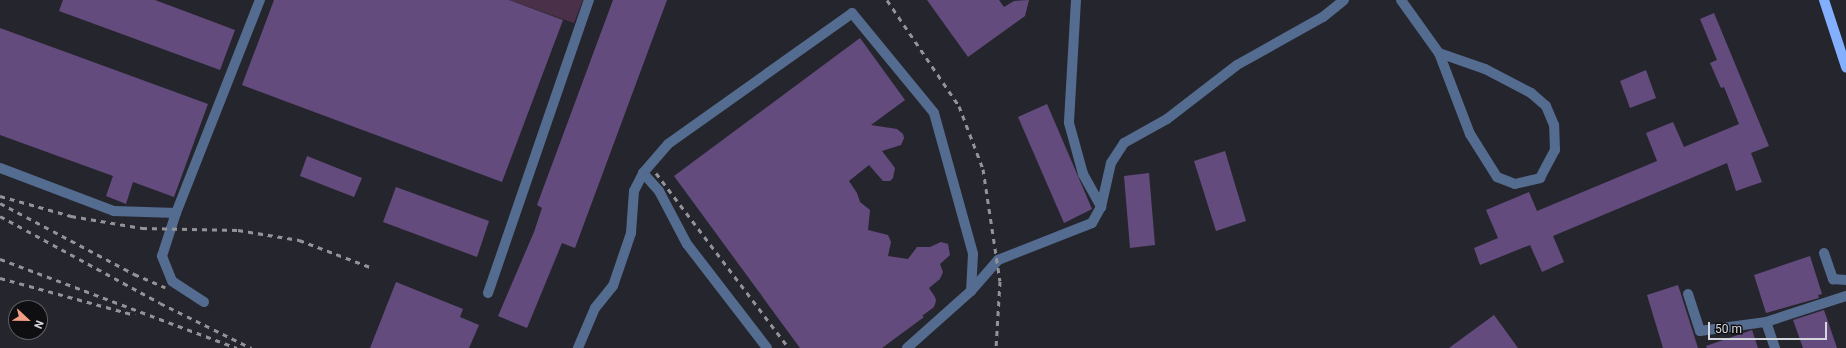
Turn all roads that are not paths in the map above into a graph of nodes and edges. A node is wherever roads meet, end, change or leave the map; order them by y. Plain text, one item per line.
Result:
1 (260, 0) edge
2 (589, 0) edge
3 (1076, 0) edge
4 (1344, 0) edge
5 (1402, 0) edge
6 (1824, 0) edge
7 (1439, 53) junction
8 (1846, 67) edge
9 (0, 168) edge
10 (643, 173) junction
11 (1101, 207) junction
12 (176, 213) junction
13 (1824, 253) dead end
14 (1846, 280) edge
15 (971, 292) junction
16 (488, 293) dead end
17 (1688, 294) dead end
18 (1846, 296) edge
19 (204, 302) dead end
20 (1766, 322) junction
21 (578, 348) edge
22 (767, 348) edge
23 (907, 348) edge
24 (1775, 348) edge

1 - 12 lane
2 - 16 lane
3 - 11 lane
4 - 11 lane
5 - 7 lane
6 - 8 main road
7 - 7 lane
9 - 12 lane
10 - 15 lane
10 - 21 lane
10 - 22 lane
11 - 15 lane
12 - 19 lane
13 - 14 lane
15 - 23 lane
17 - 20 lane
18 - 20 lane
20 - 24 lane

